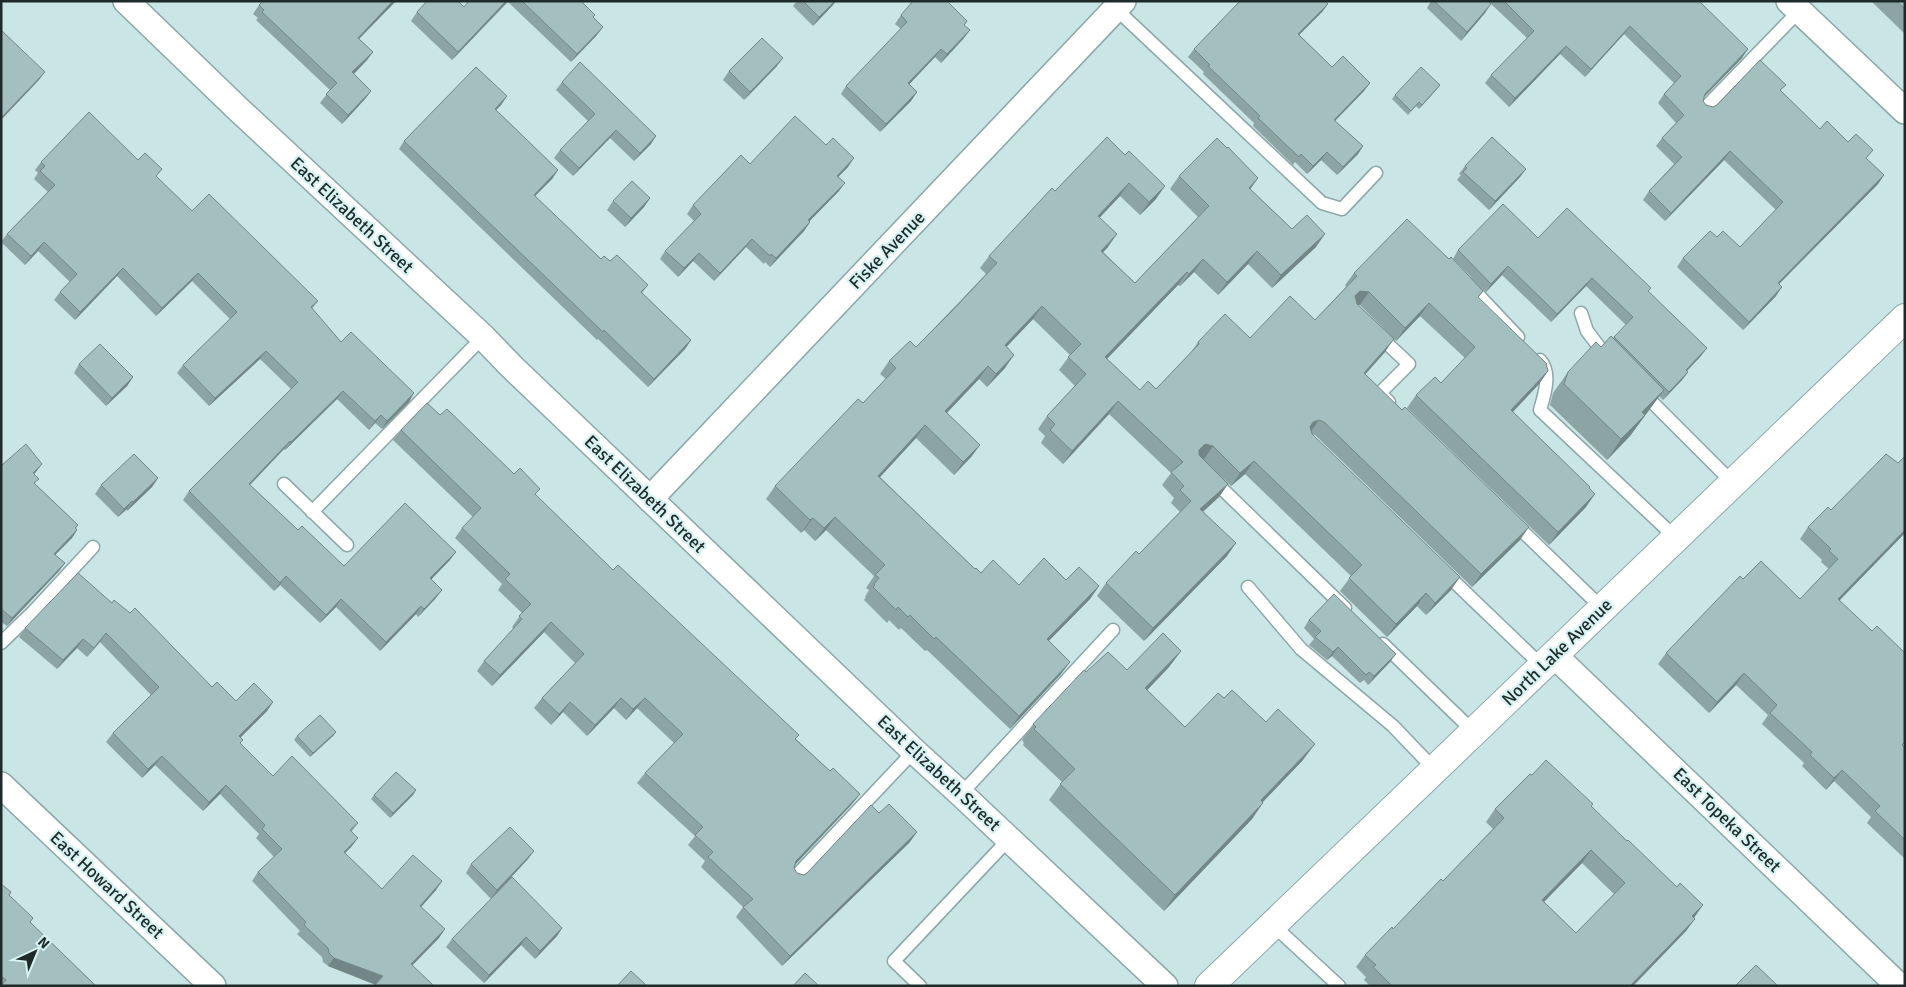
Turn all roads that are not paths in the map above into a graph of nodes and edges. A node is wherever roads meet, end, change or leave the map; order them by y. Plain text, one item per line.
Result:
1 (138, 5) edge
2 (1120, 5) edge
3 (1794, 6) edge
4 (1705, 108) edge
5 (1905, 111) edge
6 (1376, 174) dead end
7 (1462, 279) edge
8 (1581, 313) dead end
9 (1905, 318) edge
10 (1368, 324) edge
11 (483, 337) junction
12 (1614, 364) edge
13 (1635, 385) edge
14 (1401, 413) edge
15 (1205, 472) edge
16 (1733, 483) junction
17 (284, 484) dead end
18 (650, 499) junction
19 (1502, 511) edge
20 (312, 512) junction
21 (1676, 538) junction
22 (347, 545) dead end
23 (93, 547) dead end
24 (1434, 561) edge
25 (1248, 587) dead end
26 (1602, 608) junction
27 (1354, 616) edge
28 (1113, 630) dead end
29 (1375, 636) edge
30 (1, 643) edge
31 (1548, 661) junction
32 (1474, 732) junction
33 (914, 751) junction
34 (1434, 770) junction
35 (1, 785) edge
36 (961, 794) junction
37 (1009, 839) junction
38 (795, 876) edge
39 (1273, 925) junction
40 (213, 986) edge
41 (920, 986) edge
42 (1165, 986) edge
43 (1209, 986) edge
44 (1339, 986) edge
45 (1899, 986) edge

1 - 11 street, East Elizabeth Street
2 - 6 lane
2 - 18 street, Fiske Avenue
3 - 4 lane
3 - 5 street
7 - 21 lane
8 - 12 lane
9 - 16 main road, North Lake Avenue
10 - 14 lane
11 - 18 street, East Elizabeth Street
11 - 20 lane
13 - 16 lane
15 - 27 lane
16 - 21 main road, North Lake Avenue
17 - 20 lane
18 - 33 street, East Elizabeth Street
19 - 26 lane
20 - 22 lane
21 - 26 main road, North Lake Avenue
23 - 30 lane
24 - 31 lane
25 - 34 lane
26 - 31 main road, North Lake Avenue
28 - 36 lane
29 - 32 lane
31 - 32 main road, North Lake Avenue
31 - 45 street, East Topeka Street
32 - 34 main road, North Lake Avenue
33 - 36 street, East Elizabeth Street
33 - 38 lane
34 - 39 main road, North Lake Avenue
35 - 40 street, East Howard Street
36 - 37 street, East Elizabeth Street
37 - 41 lane
37 - 42 street, East Elizabeth Street
39 - 43 main road, North Lake Avenue
39 - 44 lane

